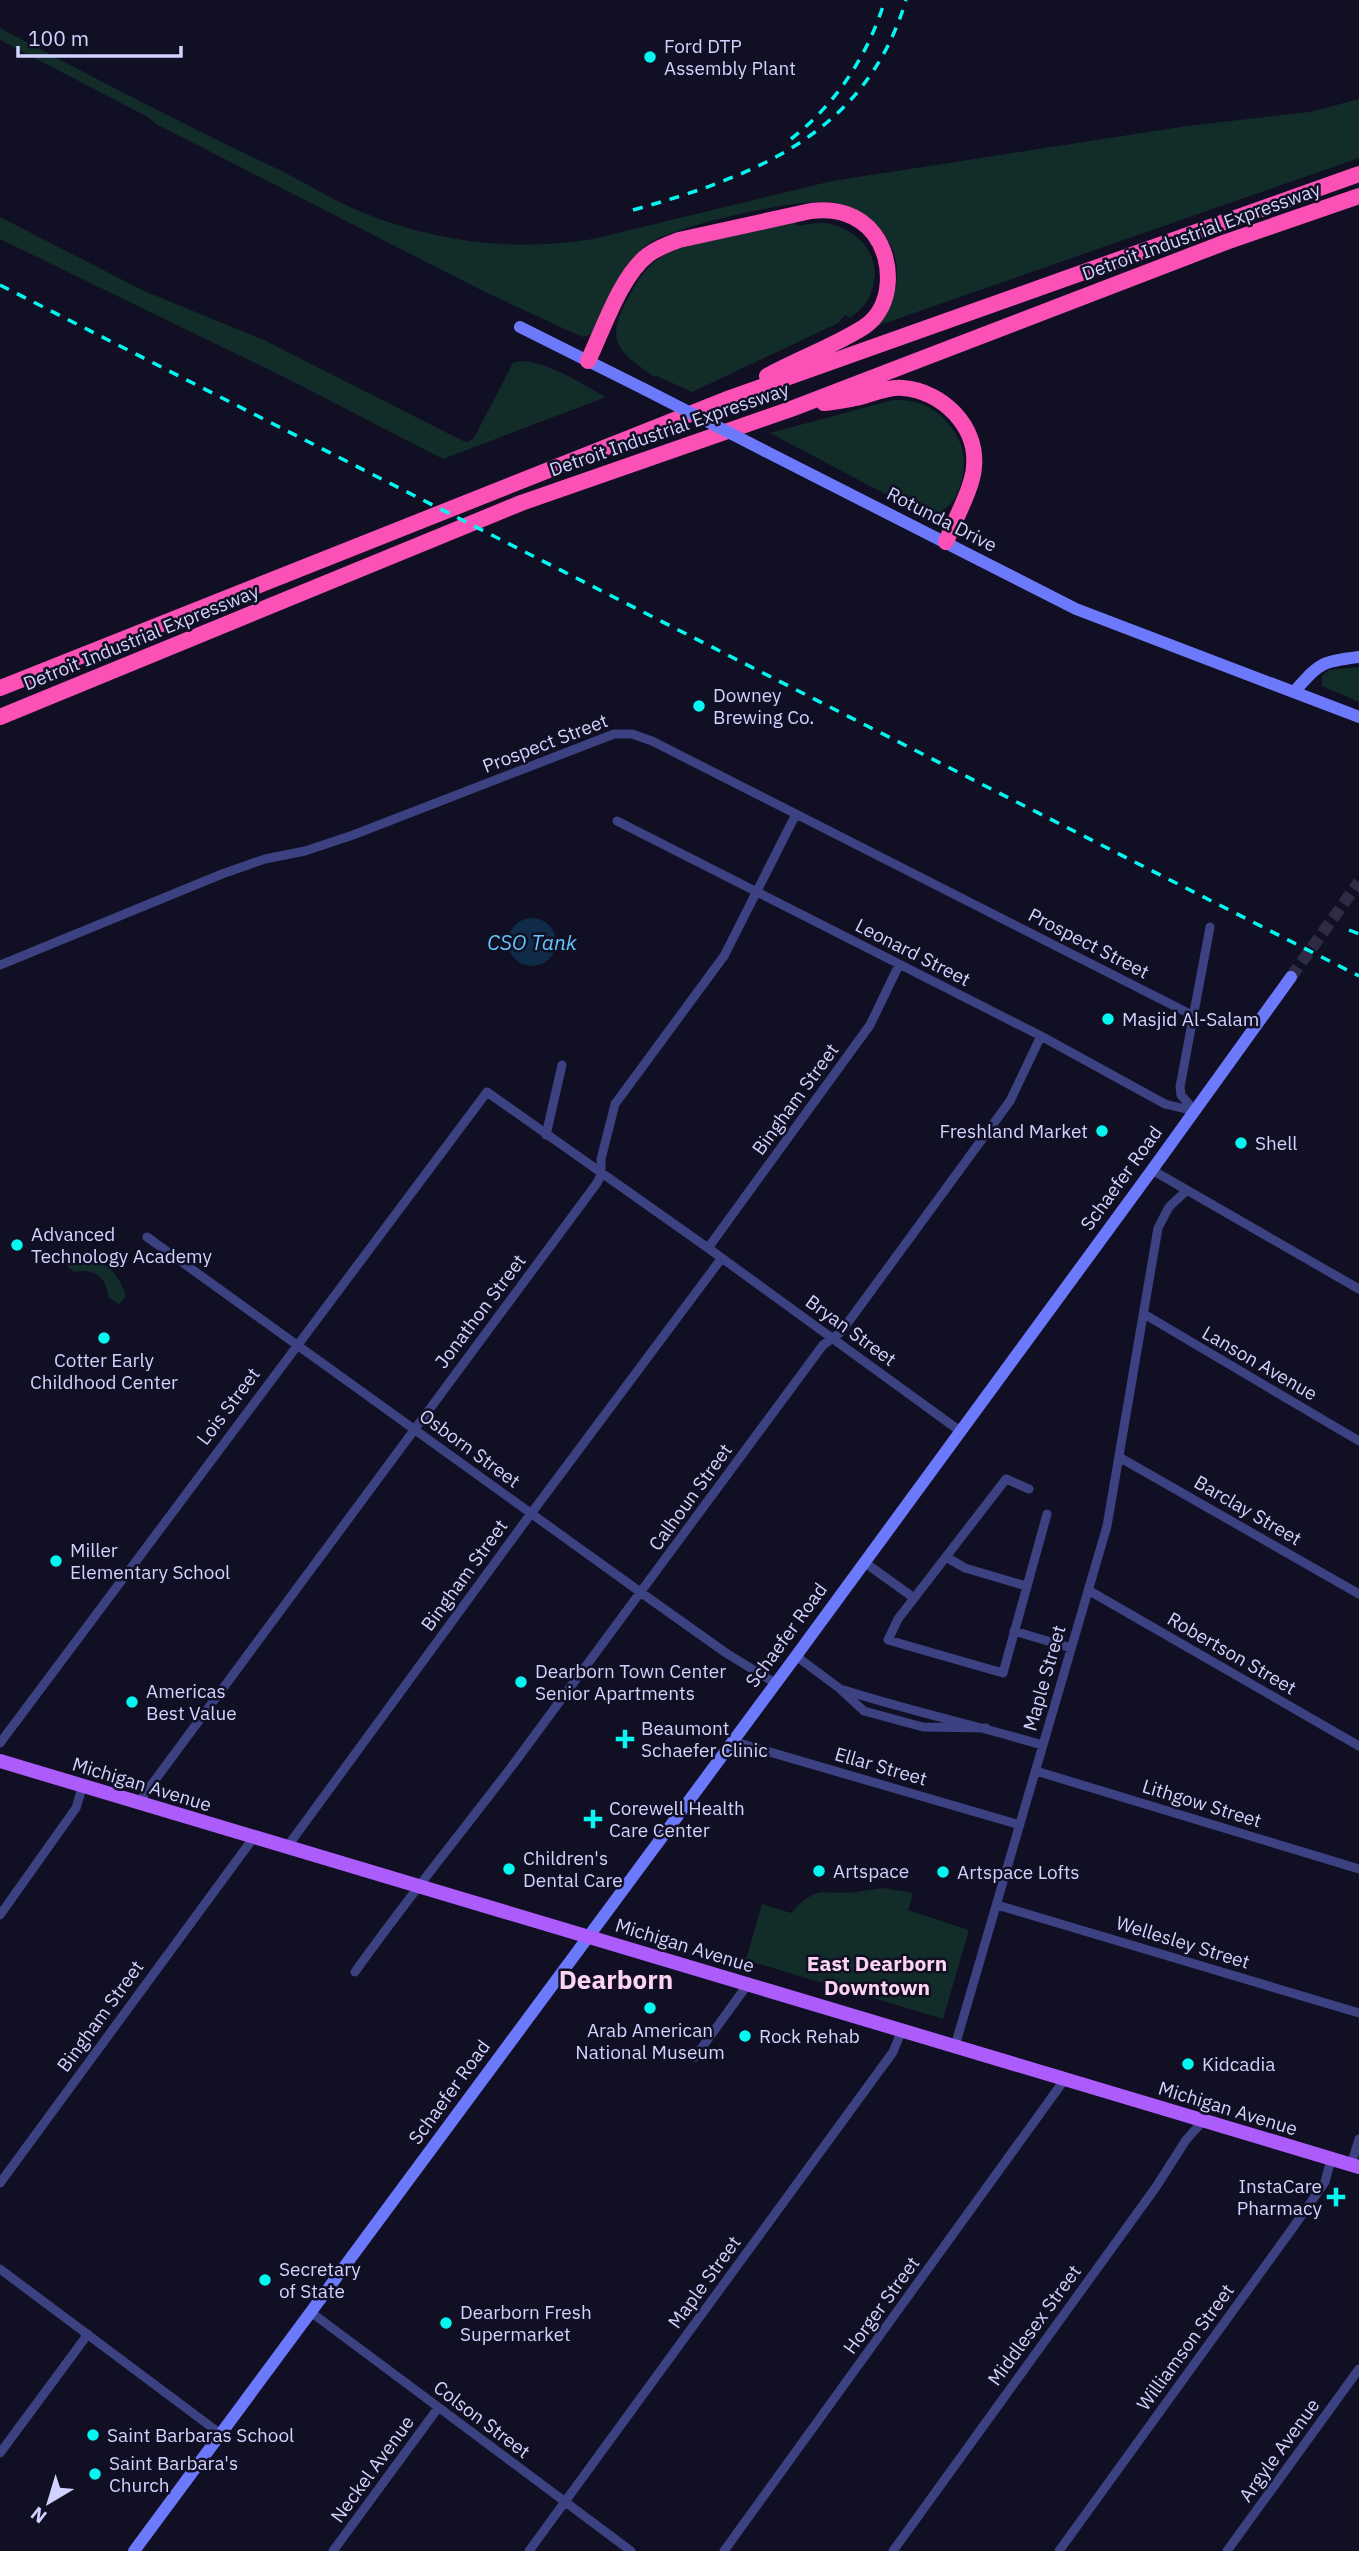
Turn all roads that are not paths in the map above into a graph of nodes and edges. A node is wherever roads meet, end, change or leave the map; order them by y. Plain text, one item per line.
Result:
1 (1359, 174) edge
2 (1359, 197) edge
3 (520, 327) dead end
4 (588, 361) junction
5 (730, 398) junction
6 (790, 409) junction
7 (946, 542) junction
8 (1359, 657) edge
9 (0, 688) edge
10 (1293, 692) junction
11 (0, 717) edge
12 (1359, 718) edge
13 (796, 814) junction
14 (617, 821) dead end
15 (757, 892) junction
16 (1210, 927) dead end
17 (0, 965) edge
18 (899, 965) junction
19 (1291, 977) tunnel mouth
20 (1194, 1017) junction
21 (1041, 1036) junction
22 (562, 1065) dead end
23 (1194, 1111) junction
24 (546, 1135) junction
25 (1152, 1170) junction
26 (601, 1175) junction
27 (1186, 1191) junction
28 (147, 1237) dead end
29 (708, 1248) junction
30 (721, 1259) junction
31 (1359, 1289) edge
32 (1144, 1314) junction
33 (833, 1338) junction
34 (296, 1345) junction
35 (414, 1429) junction
36 (960, 1431) junction
37 (1359, 1441) edge
38 (1119, 1457) junction
39 (1029, 1489) dead end
40 (531, 1513) junction
41 (1047, 1514) dead end
42 (946, 1556) junction
43 (864, 1562) junction
44 (1026, 1586) junction
45 (1088, 1590) junction
46 (641, 1592) junction
47 (1359, 1594) edge
48 (914, 1598) junction
49 (1014, 1631) junction
50 (1071, 1648) junction
51 (796, 1656) junction
52 (775, 1683) junction
53 (732, 1741) junction
54 (0, 1743) edge
55 (1042, 1745) junction
56 (1359, 1746) edge
57 (0, 1762) edge
58 (1036, 1771) junction
59 (83, 1785) junction
60 (138, 1803) junction
61 (1020, 1825) junction
62 (254, 1837) junction
63 (287, 1847) junction
64 (1359, 1869) edge
65 (418, 1886) junction
66 (997, 1905) junction
67 (0, 1915) edge
68 (587, 1936) junction
69 (355, 1972) dead end
70 (748, 1984) junction
71 (1359, 2013) edge
72 (902, 2030) junction
73 (955, 2046) junction
74 (695, 2057) dead end
75 (1065, 2079) junction
76 (1203, 2121) junction
77 (1359, 2139) edge
78 (1331, 2159) junction
79 (1355, 2166) edge
80 (0, 2183) edge
81 (0, 2269) edge
82 (312, 2313) junction
83 (88, 2334) junction
84 (1359, 2369) edge
85 (439, 2408) junction
86 (222, 2435) junction
87 (0, 2453) edge
88 (564, 2502) junction
89 (135, 2551) edge
90 (333, 2551) edge
91 (529, 2551) edge
92 (631, 2551) edge
93 (724, 2551) edge
94 (893, 2551) edge
95 (1059, 2551) edge
96 (1227, 2551) edge

1 - 5 highway, Detroit Industrial Expressway
2 - 6 highway, Detroit Industrial Expressway
3 - 4 main road, Rotunda Drive
4 - 5 highway
4 - 7 main road, Rotunda Drive, bridge
5 - 9 highway, Detroit Industrial Expressway
6 - 7 highway
6 - 11 highway, Detroit Industrial Expressway
7 - 10 main road, Rotunda Drive
8 - 10 main road
10 - 12 main road, Rotunda Drive
13 - 15 street, Jonathon Street
13 - 17 street, Prospect Street
13 - 20 street, Prospect Street
14 - 15 street, Leonard Street
15 - 18 street, Leonard Street
15 - 26 street, Jonathon Street
16 - 20 street
18 - 21 street, Leonard Street
18 - 29 street, Bingham Street
19 - 23 main road, Schaefer Road
20 - 23 street
21 - 23 street, Leonard Street
21 - 33 street, Calhoun Street
22 - 24 street
23 - 25 main road, Schaefer Road
24 - 26 street
24 - 34 street, Lois Street
25 - 27 street
25 - 36 main road, Schaefer Road
26 - 29 street
26 - 35 street, Jonathon Street
27 - 31 street
27 - 32 street, Maple Street
28 - 34 street, Osborn Street
29 - 30 street, Bryan Street
30 - 33 street, Bryan Street
30 - 40 street, Bingham Street
32 - 37 street, Lanson Avenue
32 - 38 street, Maple Street
33 - 36 street, Bryan Street
33 - 46 street, Calhoun Street
34 - 35 street, Osborn Street
34 - 54 street, Lois Street
35 - 40 street, Osborn Street
35 - 60 street, Jonathon Street
36 - 43 main road, Schaefer Road
38 - 45 street, Maple Street
38 - 47 street, Barclay Street
39 - 42 street
40 - 46 street, Osborn Street
40 - 63 street, Bingham Street
41 - 44 street
42 - 44 street
42 - 48 street
43 - 48 street
43 - 51 main road, Schaefer Road
44 - 49 street
45 - 50 street, Maple Street
45 - 56 street, Robertson Street
46 - 52 street, Osborn Street
46 - 65 street, Calhoun Street
48 - 49 street
49 - 50 street
50 - 55 street, Maple Street
51 - 52 main road, Schaefer Road
51 - 55 street
52 - 53 main road, Schaefer Road
53 - 61 street, Ellar Street
53 - 68 main road, Schaefer Road
55 - 58 street, Maple Street
57 - 59 main road, Michigan Avenue
58 - 61 street, Maple Street
58 - 64 street, Lithgow Street
59 - 60 main road, Michigan Avenue
59 - 67 street
60 - 62 main road, Michigan Avenue
61 - 66 street, Maple Street
62 - 63 main road, Michigan Avenue
62 - 80 street, Bingham Street
63 - 65 main road, Michigan Avenue
65 - 68 main road, Michigan Avenue
65 - 69 street, Calhoun Street
66 - 71 street, Wellesley Street
66 - 73 street, Maple Street
68 - 70 main road, Michigan Avenue
68 - 82 main road, Schaefer Road
70 - 72 main road, Michigan Avenue
70 - 74 street
72 - 73 main road, Michigan Avenue
72 - 88 street, Maple Street
73 - 75 main road, Michigan Avenue
75 - 76 main road, Michigan Avenue
75 - 93 street, Horger Street
76 - 78 main road, Michigan Avenue
76 - 94 street, Middlesex Street
77 - 79 street
78 - 79 main road, Michigan Avenue
78 - 95 street, Williamson Street
81 - 83 street
82 - 85 street, Colson Street
82 - 86 main road, Schaefer Road
83 - 86 street
83 - 87 street
84 - 96 street, Argyle Avenue
85 - 88 street, Colson Street
85 - 90 street, Neckel Avenue
86 - 89 main road, Schaefer Road
88 - 91 street, Maple Street
88 - 92 street, Colson Street

